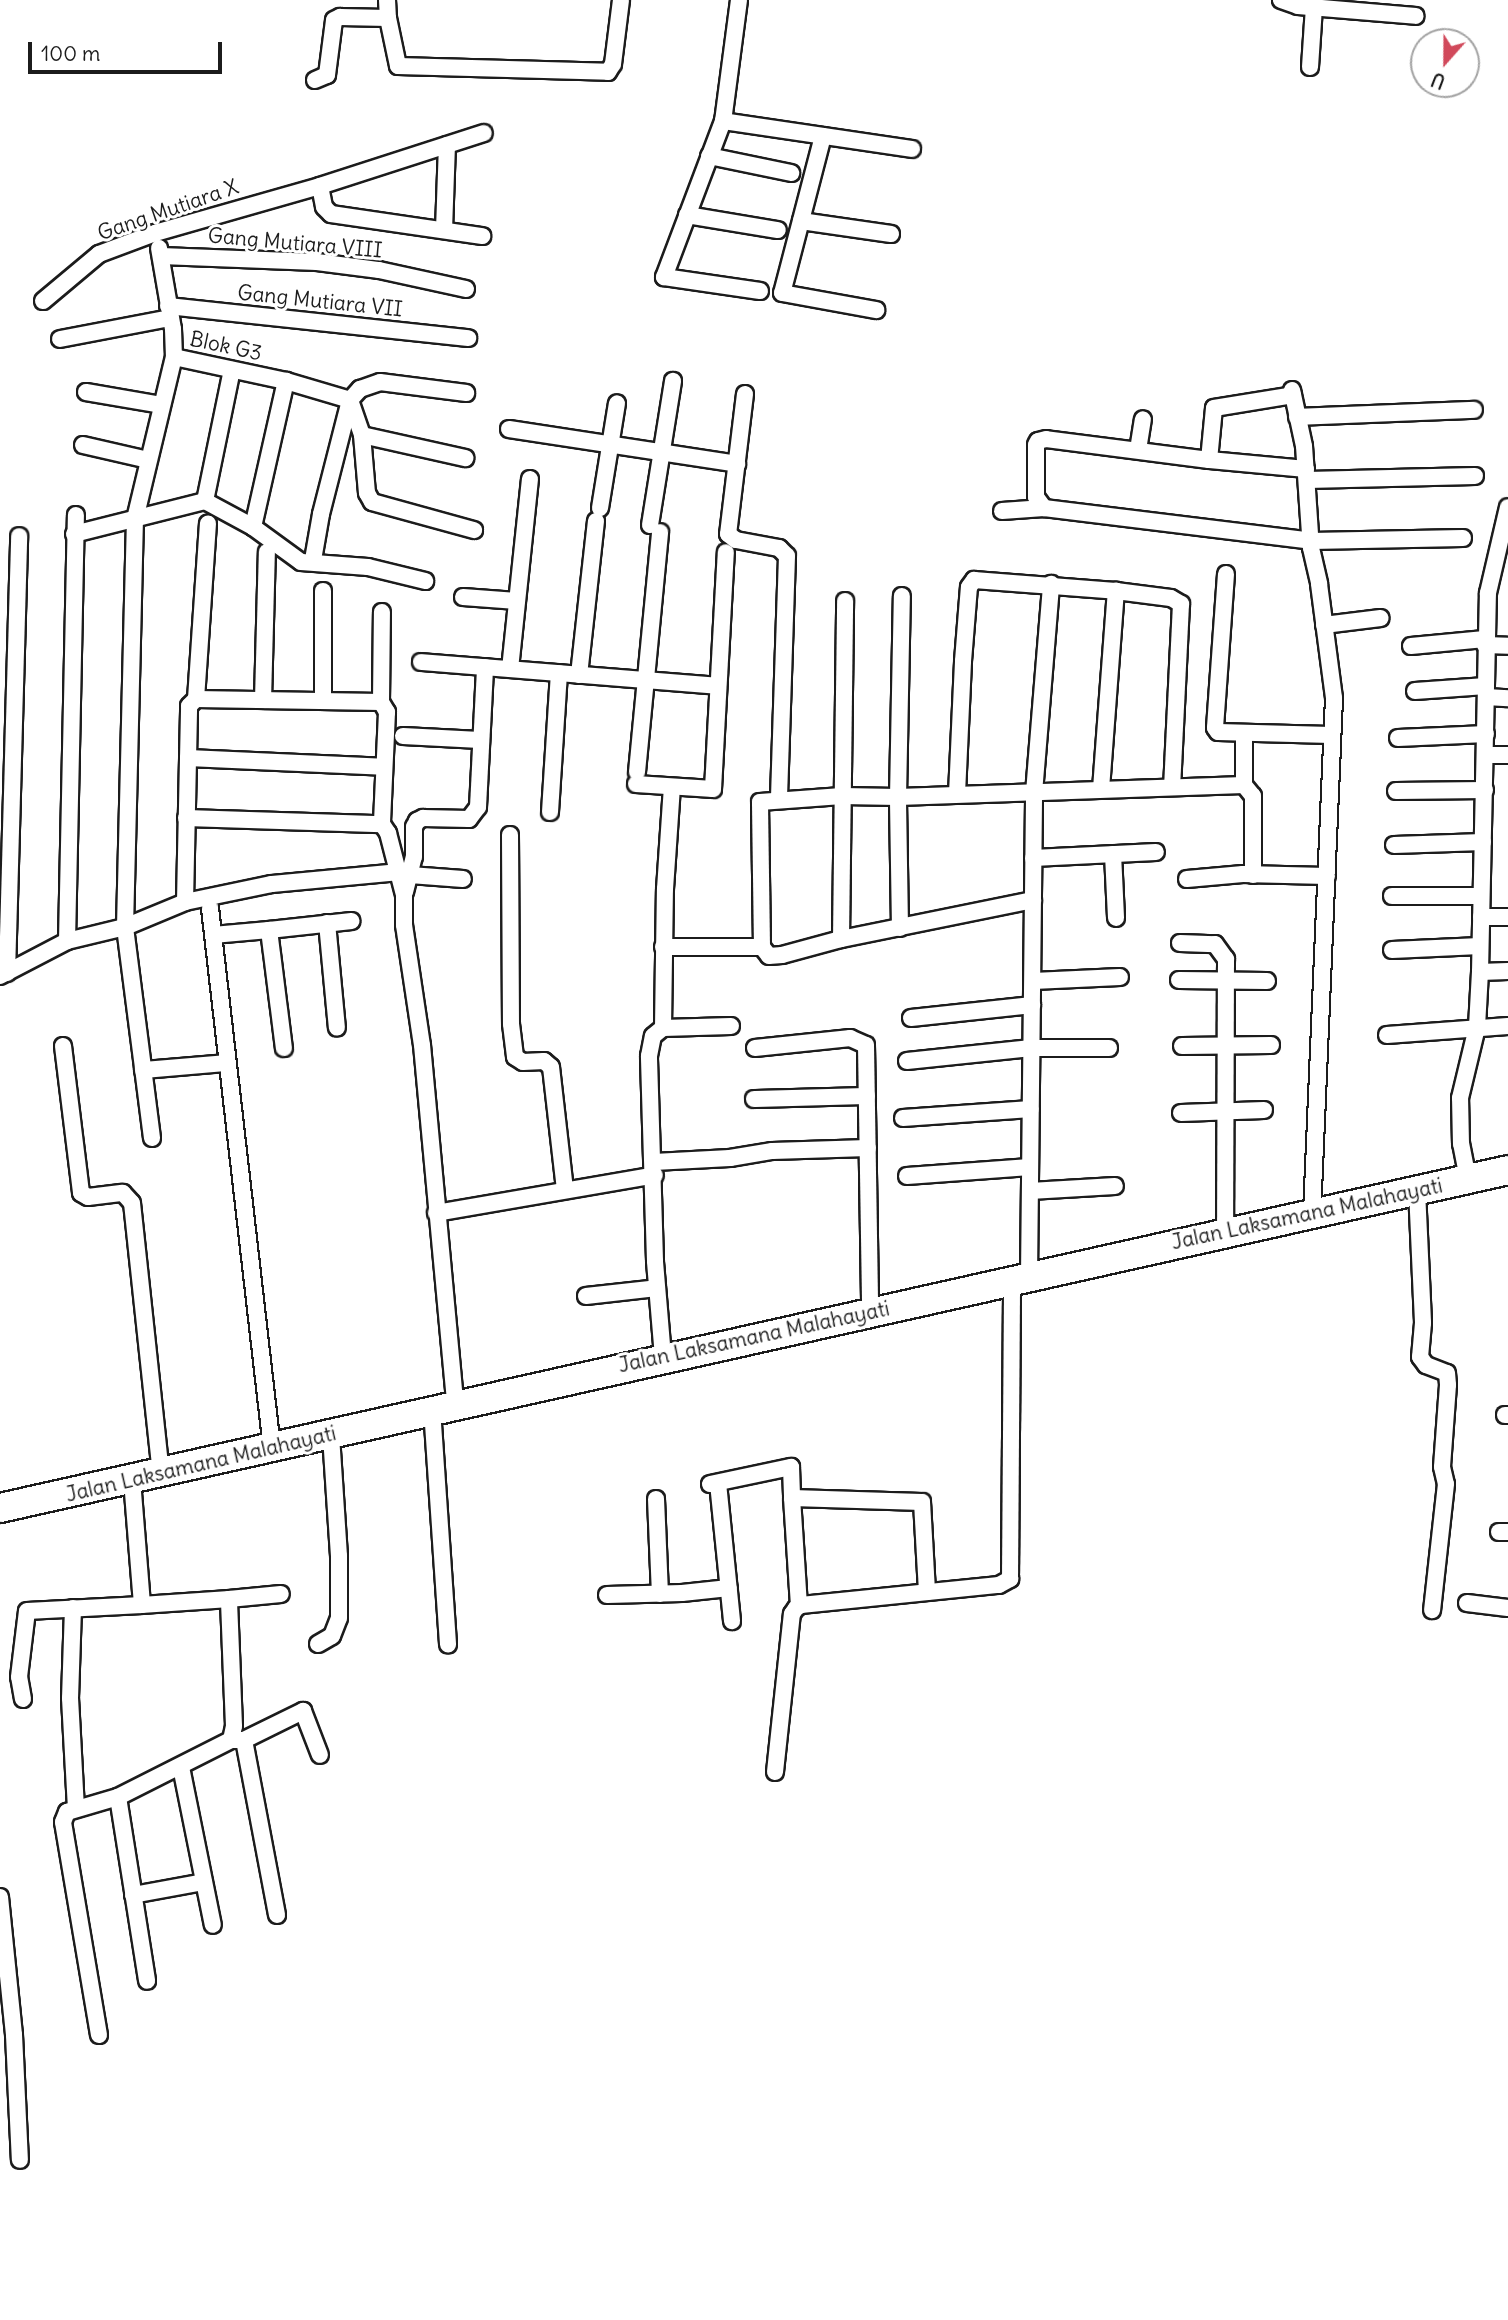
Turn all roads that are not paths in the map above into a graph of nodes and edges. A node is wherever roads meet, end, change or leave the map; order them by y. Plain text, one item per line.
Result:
1 (387, 0) edge
2 (621, 0) edge
3 (739, 0) edge
4 (1281, 0) edge
5 (1337, 4) edge
6 (1367, 5) edge
7 (1314, 6) junction
8 (1416, 16) dead end
9 (388, 18) junction
10 (1310, 67) dead end
11 (315, 80) dead end
12 (723, 121) junction
13 (484, 132) dead end
14 (822, 136) junction
15 (447, 145) junction
16 (912, 149) dead end
17 (709, 156) junction
18 (791, 173) dead end
19 (320, 186) junction
20 (687, 215) junction
21 (801, 221) junction
22 (444, 230) junction
23 (778, 230) dead end
24 (155, 233) junction
25 (891, 234) dead end
26 (482, 236) dead end
27 (161, 256) junction
28 (466, 289) dead end
29 (760, 291) dead end
30 (43, 301) dead end
31 (876, 310) dead end
32 (169, 312) junction
33 (467, 338) dead end
34 (60, 339) dead end
35 (174, 356) junction
36 (232, 370) junction
37 (286, 381) junction
38 (673, 381) dead end
39 (86, 392) dead end
40 (466, 393) dead end
41 (746, 394) dead end
42 (350, 400) junction
43 (617, 402) dead end
44 (161, 405) junction
45 (1474, 410) dead end
46 (1297, 417) junction
47 (1143, 419) dead end
48 (509, 429) dead end
49 (362, 435) junction
50 (610, 444) junction
51 (83, 445) dead end
52 (1138, 450) junction
53 (661, 452) junction
54 (465, 458) dead end
55 (148, 460) junction
56 (1209, 460) junction
57 (737, 464) junction
58 (1306, 475) junction
59 (1475, 476) dead end
60 (530, 479) dead end
61 (205, 501) junction
62 (1044, 508) junction
63 (1508, 508) edge
64 (1002, 511) dead end
65 (76, 515) dead end
66 (135, 519) junction
67 (208, 523) dead end
68 (253, 527) junction
69 (474, 530) dead end
70 (74, 534) junction
71 (19, 536) dead end
72 (1463, 538) dead end
73 (1310, 541) junction
74 (267, 552) dead end
75 (726, 552) dead end
76 (313, 560) junction
77 (1501, 567) edge
78 (1226, 574) dead end
79 (425, 581) dead end
80 (1051, 584) junction
81 (323, 591) dead end
82 (1116, 591) junction
83 (902, 596) dead end
84 (463, 597) dead end
85 (517, 601) junction
86 (845, 601) dead end
87 (382, 612) dead end
88 (1381, 618) dead end
89 (1324, 625) junction
90 (1485, 642) junction
91 (1411, 646) dead end
92 (1508, 646) edge
93 (421, 662) dead end
94 (485, 667) junction
95 (510, 669) junction
96 (559, 673) junction
97 (579, 675) junction
98 (646, 680) junction
99 (718, 686) junction
100 (1415, 691) dead end
101 (1486, 692) junction
102 (1508, 698) edge
103 (196, 699) junction
104 (263, 700) junction
105 (323, 701) junction
106 (381, 702) junction
107 (1244, 734) junction
108 (1486, 734) junction
109 (1331, 735) junction
110 (403, 736) dead end
111 (1398, 738) dead end
112 (480, 740) junction
113 (1486, 755) junction
114 (1508, 755) edge
115 (188, 758) junction
116 (383, 767) junction
117 (1244, 785) junction
118 (1172, 786) junction
119 (672, 787) junction
120 (1101, 789) junction
121 (1485, 790) junction
122 (1396, 791) dead end
123 (1034, 793) junction
124 (957, 794) junction
125 (842, 796) junction
126 (898, 797) junction
127 (779, 799) junction
128 (550, 812) dead end
129 (186, 818) junction
130 (382, 824) junction
131 (509, 835) dead end
132 (1483, 842) junction
133 (1394, 845) dead end
134 (1156, 852) dead end
135 (1114, 854) junction
136 (1033, 858) junction
137 (405, 874) junction
138 (1253, 875) junction
139 (1327, 876) junction
140 (463, 879) dead end
141 (1187, 879) dead end
142 (1392, 896) dead end
143 (1481, 897) junction
144 (1033, 900) junction
145 (185, 902) junction
146 (210, 908) dead end
147 (1481, 917) junction
148 (1508, 917) edge
149 (1116, 918) dead end
150 (352, 920) dead end
151 (327, 923) junction
152 (125, 927) junction
153 (900, 928) junction
154 (269, 930) junction
155 (213, 935) junction
156 (841, 939) junction
157 (67, 941) junction
158 (1180, 943) dead end
159 (1480, 946) junction
160 (663, 947) junction
161 (762, 947) junction
162 (1392, 950) dead end
163 (1508, 971) edge
164 (1480, 972) junction
165 (4, 974) edge
166 (1120, 977) dead end
167 (1179, 980) dead end
168 (1033, 981) junction
169 (1226, 981) junction
170 (1267, 981) dead end
171 (1032, 1005) junction
172 (911, 1018) dead end
173 (731, 1026) dead end
174 (1508, 1026) edge
175 (1477, 1027) junction
176 (337, 1028) dead end
177 (663, 1028) junction
178 (1387, 1035) dead end
179 (1182, 1045) dead end
180 (1225, 1045) junction
181 (1271, 1045) dead end
182 (63, 1046) dead end
183 (284, 1048) dead end
184 (755, 1048) dead end
185 (1031, 1048) junction
186 (1109, 1048) dead end
187 (907, 1061) dead end
188 (226, 1063) junction
189 (143, 1070) junction
190 (867, 1096) junction
191 (754, 1099) dead end
192 (1031, 1109) junction
193 (1264, 1110) dead end
194 (1225, 1111) junction
195 (1181, 1113) dead end
196 (903, 1118) dead end
197 (152, 1138) dead end
198 (868, 1148) junction
199 (1030, 1167) junction
200 (654, 1169) junction
201 (1508, 1170) edge
202 (907, 1175) dead end
203 (1468, 1179) junction
204 (1115, 1186) dead end
205 (565, 1189) junction
206 (1417, 1190) junction
207 (1030, 1191) junction
208 (436, 1213) junction
209 (1312, 1214) junction
210 (1225, 1232) junction
211 (1020, 1278) junction
212 (657, 1288) junction
213 (586, 1296) dead end
214 (870, 1312) junction
215 (663, 1357) junction
216 (444, 1407) junction
217 (331, 1434) junction
218 (272, 1448) junction
219 (161, 1474) junction
220 (132, 1480) junction
221 (792, 1498) junction
222 (656, 1499) dead end
223 (0, 1507) edge
224 (729, 1588) junction
225 (927, 1592) junction
226 (281, 1594) dead end
227 (660, 1594) junction
228 (607, 1595) dead end
229 (229, 1599) junction
230 (1467, 1603) dead end
231 (142, 1605) junction
232 (799, 1606) junction
233 (73, 1608) junction
234 (1508, 1608) edge
235 (1432, 1610) dead end
236 (732, 1621) dead end
237 (318, 1644) dead end
238 (448, 1644) dead end
239 (23, 1699) dead end
240 (237, 1740) junction
241 (320, 1755) dead end
242 (181, 1768) junction
243 (775, 1772) dead end
244 (118, 1797) junction
245 (76, 1808) junction
246 (204, 1882) junction
247 (133, 1895) junction
248 (0, 1906) edge
249 (277, 1915) dead end
250 (213, 1924) dead end
251 (3, 1975) edge
252 (147, 1981) dead end
253 (99, 2035) dead end
254 (7, 2036) edge
255 (20, 2160) dead end

1 - 9 street
2 - 9 street
3 - 12 street
4 - 7 street
5 - 6 street
5 - 7 street
6 - 8 street
7 - 10 street
9 - 11 street
12 - 14 street
12 - 17 street
13 - 15 street, Gang Mutiara X
14 - 16 street
14 - 21 street
15 - 19 street, Gang Mutiara X
15 - 22 street
17 - 18 street
17 - 20 street
19 - 22 street
19 - 24 street, Gang Mutiara X
20 - 23 street
20 - 29 street
21 - 25 street
21 - 31 street
22 - 26 street
24 - 27 street, Blok G3
24 - 30 street, Gang Mutiara X
27 - 28 street, Gang Mutiara VIII
27 - 32 street, Blok G3
32 - 33 street, Gang Mutiara VII
32 - 34 street, Gang Mutiara VII
32 - 35 street, Blok G3
35 - 36 street, Blok G3
35 - 44 street
36 - 37 street, Blok G3
36 - 61 street
37 - 42 street, Blok G3
37 - 68 street
38 - 53 street
39 - 44 street
40 - 42 street
41 - 57 street
42 - 49 street
42 - 76 street
43 - 50 street
44 - 55 street
45 - 46 street
46 - 56 street
46 - 58 street
47 - 52 street
48 - 50 street
49 - 54 street
49 - 69 street
50 - 53 street
50 - 97 street
51 - 55 street
52 - 56 street
52 - 62 street
53 - 57 street
53 - 98 street
55 - 66 street
56 - 58 street
57 - 127 street
58 - 59 street
58 - 73 street
60 - 85 street
61 - 66 street
61 - 68 street
62 - 64 street
62 - 73 street
63 - 77 street
65 - 70 street
66 - 70 street
66 - 152 street
67 - 103 street
68 - 76 street
70 - 157 street
71 - 165 street
72 - 73 street
73 - 89 street
74 - 104 street
75 - 99 street
76 - 79 street
77 - 90 street
78 - 107 street
80 - 82 street
80 - 123 street
80 - 124 street
81 - 105 street
82 - 118 street
82 - 120 street
83 - 126 street
84 - 85 street
85 - 95 street
86 - 125 street
87 - 106 street
88 - 89 street
89 - 109 street
90 - 91 street
90 - 92 street
90 - 101 street
93 - 94 street
94 - 95 street
94 - 112 street
95 - 96 street
96 - 97 street
96 - 128 street
97 - 98 street
98 - 99 street
98 - 119 street
99 - 119 street
100 - 101 street
101 - 102 street
101 - 108 street
103 - 104 street
103 - 115 street
104 - 105 street
105 - 106 street
106 - 116 street
107 - 109 street
107 - 117 street
108 - 111 street
108 - 113 street
109 - 139 street
110 - 112 street
112 - 137 street
113 - 114 street
113 - 121 street
115 - 116 street
115 - 129 street
116 - 130 street
117 - 118 street
117 - 138 street
118 - 120 street
119 - 160 street
120 - 123 street
121 - 122 street
121 - 132 street
123 - 124 street
123 - 136 street
124 - 126 street
125 - 126 street
125 - 127 street
125 - 156 street
126 - 153 street
127 - 161 street
129 - 130 street
129 - 145 street
130 - 137 street
131 - 205 street
132 - 133 street
132 - 143 street
134 - 135 street
135 - 136 street
135 - 149 street
136 - 144 street
137 - 140 street
137 - 145 street
137 - 208 street
138 - 139 street
138 - 141 street
139 - 209 street
142 - 143 street
143 - 147 street
144 - 153 street
144 - 168 street
145 - 152 street
146 - 155 street
147 - 148 street
147 - 159 street
150 - 151 street
151 - 154 street
151 - 176 street
152 - 157 street
152 - 189 street
153 - 156 street
154 - 155 street
154 - 183 street
155 - 188 street
156 - 161 street
157 - 165 street
158 - 169 street
159 - 162 street
159 - 164 street
160 - 161 street
160 - 177 street
163 - 164 street
164 - 175 street
166 - 168 street
167 - 169 street
168 - 171 street
169 - 170 street
169 - 180 street
171 - 172 street
171 - 185 street
173 - 177 street
174 - 175 street
175 - 178 street
175 - 203 street
177 - 200 street
179 - 180 street
180 - 181 street
180 - 194 street
182 - 219 street
184 - 190 street
185 - 186 street
185 - 187 street
185 - 192 street
188 - 189 street
188 - 218 street
189 - 197 street
190 - 191 street
190 - 198 street
192 - 196 street
192 - 199 street
193 - 194 street
194 - 195 street
194 - 210 street
198 - 200 street
198 - 214 street
199 - 202 street
199 - 207 street
200 - 205 street
200 - 212 street
201 - 203 highway, Jalan Laksamana Malahayati
203 - 206 highway, Jalan Laksamana Malahayati
204 - 207 street
205 - 208 street
206 - 209 highway, Jalan Laksamana Malahayati
206 - 235 street
207 - 211 street
208 - 216 street
209 - 210 highway, Jalan Laksamana Malahayati
210 - 211 highway, Jalan Laksamana Malahayati
211 - 214 highway, Jalan Laksamana Malahayati
211 - 225 street
212 - 213 street
212 - 215 street
214 - 215 highway, Jalan Laksamana Malahayati
215 - 216 highway, Jalan Laksamana Malahayati
216 - 217 highway, Jalan Laksamana Malahayati
216 - 238 street
217 - 218 highway, Jalan Laksamana Malahayati
217 - 237 street
218 - 219 highway, Jalan Laksamana Malahayati
219 - 220 highway, Jalan Laksamana Malahayati
220 - 223 highway, Jalan Laksamana Malahayati
220 - 231 street
221 - 224 street
221 - 225 street
221 - 232 street
222 - 227 street
224 - 227 street
224 - 236 street
225 - 232 street
226 - 229 street
227 - 228 street
229 - 231 street
229 - 240 street
230 - 234 street
231 - 233 street
232 - 243 street
233 - 239 street
233 - 245 street
240 - 241 street
240 - 242 street
240 - 249 street
242 - 244 street
242 - 246 street
244 - 245 street
244 - 247 street
245 - 253 street
246 - 247 street
246 - 250 street
247 - 252 street
248 - 251 street
251 - 254 street
254 - 255 street

